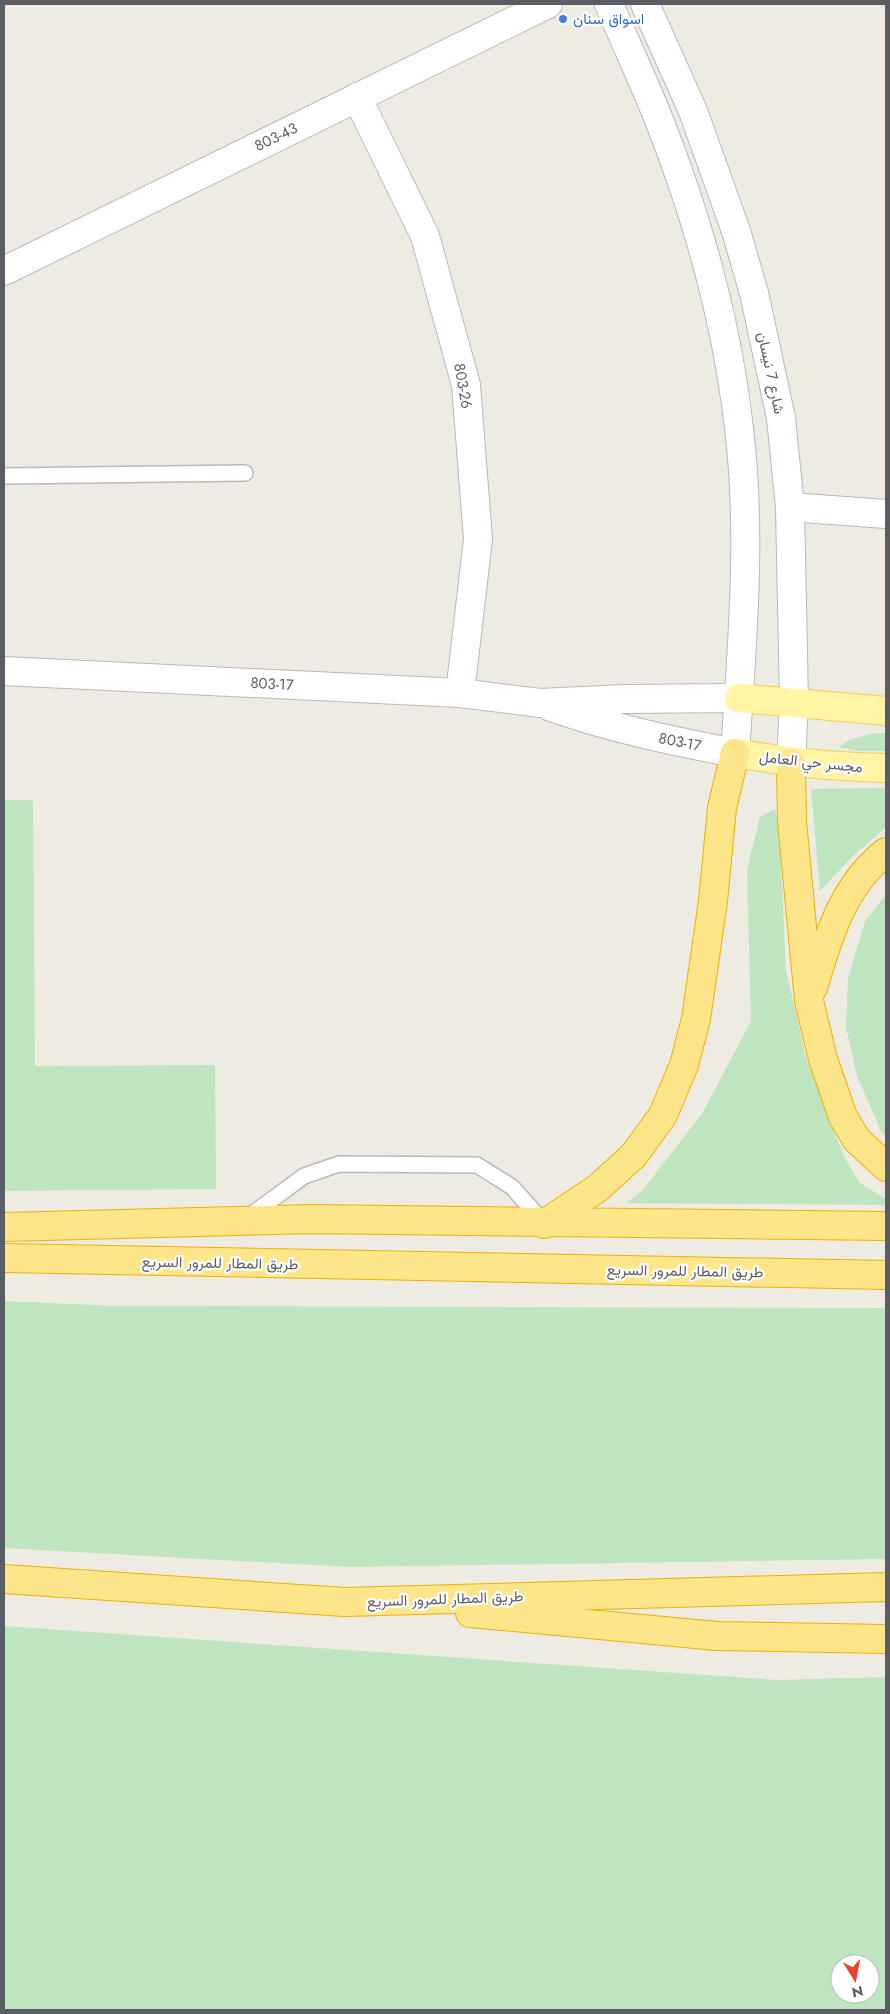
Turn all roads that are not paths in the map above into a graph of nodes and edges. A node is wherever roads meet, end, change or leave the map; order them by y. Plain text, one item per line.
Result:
1 (548, 4) edge
2 (609, 4) edge
3 (645, 4) edge
4 (357, 97) junction
5 (4, 271) edge
6 (245, 472) dead end
7 (4, 476) edge
8 (790, 507) junction
9 (886, 514) edge
10 (4, 671) edge
11 (460, 693) junction
12 (738, 698) junction
13 (794, 702) junction
14 (540, 703) junction
15 (886, 711) edge
16 (735, 753) junction
17 (791, 763) junction
18 (886, 768) edge
19 (886, 852) edge
20 (809, 1001) junction
21 (886, 1166) edge
22 (243, 1221) junction
23 (544, 1224) junction
24 (886, 1226) edge
25 (4, 1227) edge
26 (4, 1258) edge
27 (886, 1274) edge
28 (4, 1579) edge
29 (886, 1587) edge
30 (344, 1602) junction
31 (886, 1639) edge

1 - 4 street, 803-43
2 - 12 street
3 - 8 street, شارع 7 نيسان
4 - 5 street, 803-43
4 - 11 street, 803-26
6 - 7 lane
8 - 9 street
8 - 13 street, شارع 7 نيسان
10 - 11 street, 803-17
11 - 14 street, 803-17
12 - 13 main road
12 - 14 street, 803-17
12 - 16 street
13 - 15 main road
13 - 17 street, شارع 7 نيسان
14 - 16 street, 803-17
16 - 17 main road, مجسر حي العامل
16 - 23 highway
17 - 18 main road, مجسر حي العامل
17 - 20 highway
19 - 20 highway
20 - 21 highway
22 - 23 highway
22 - 23 lane
22 - 25 highway
23 - 24 highway
26 - 27 highway, طريق المطار للمرور السريع
28 - 30 highway, طريق المطار للمرور السريع
29 - 30 highway, طريق المطار للمرور السريع
30 - 31 highway

